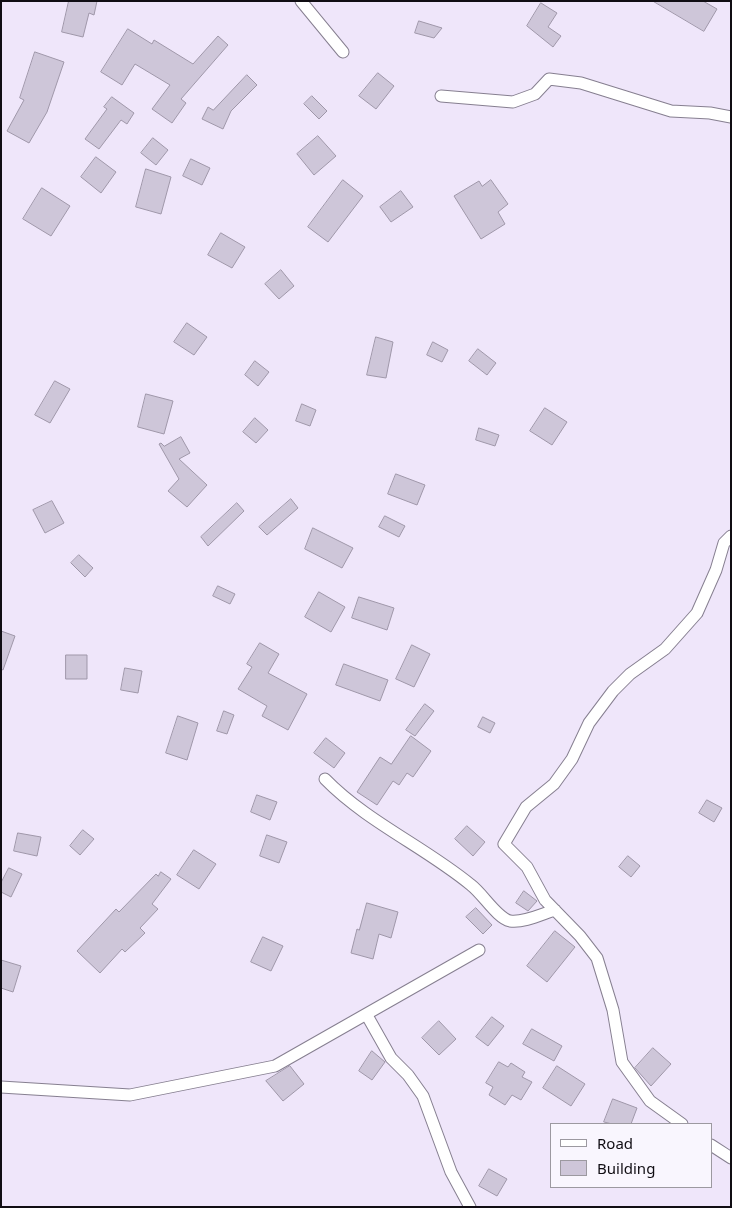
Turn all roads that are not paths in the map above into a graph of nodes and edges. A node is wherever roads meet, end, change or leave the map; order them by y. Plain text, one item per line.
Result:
1 (301, 1) edge
2 (343, 52) dead end
3 (441, 96) dead end
4 (731, 117) edge
5 (731, 536) edge
6 (326, 779) dead end
7 (555, 910) junction
8 (479, 950) dead end
9 (369, 1019) dead end
10 (1, 1088) edge
11 (681, 1123) edge
12 (712, 1146) edge
13 (731, 1158) edge
14 (470, 1207) edge

1 - 2 street
3 - 4 street
5 - 7 street
6 - 7 street
7 - 11 street
8 - 10 street
9 - 14 street
12 - 13 street

